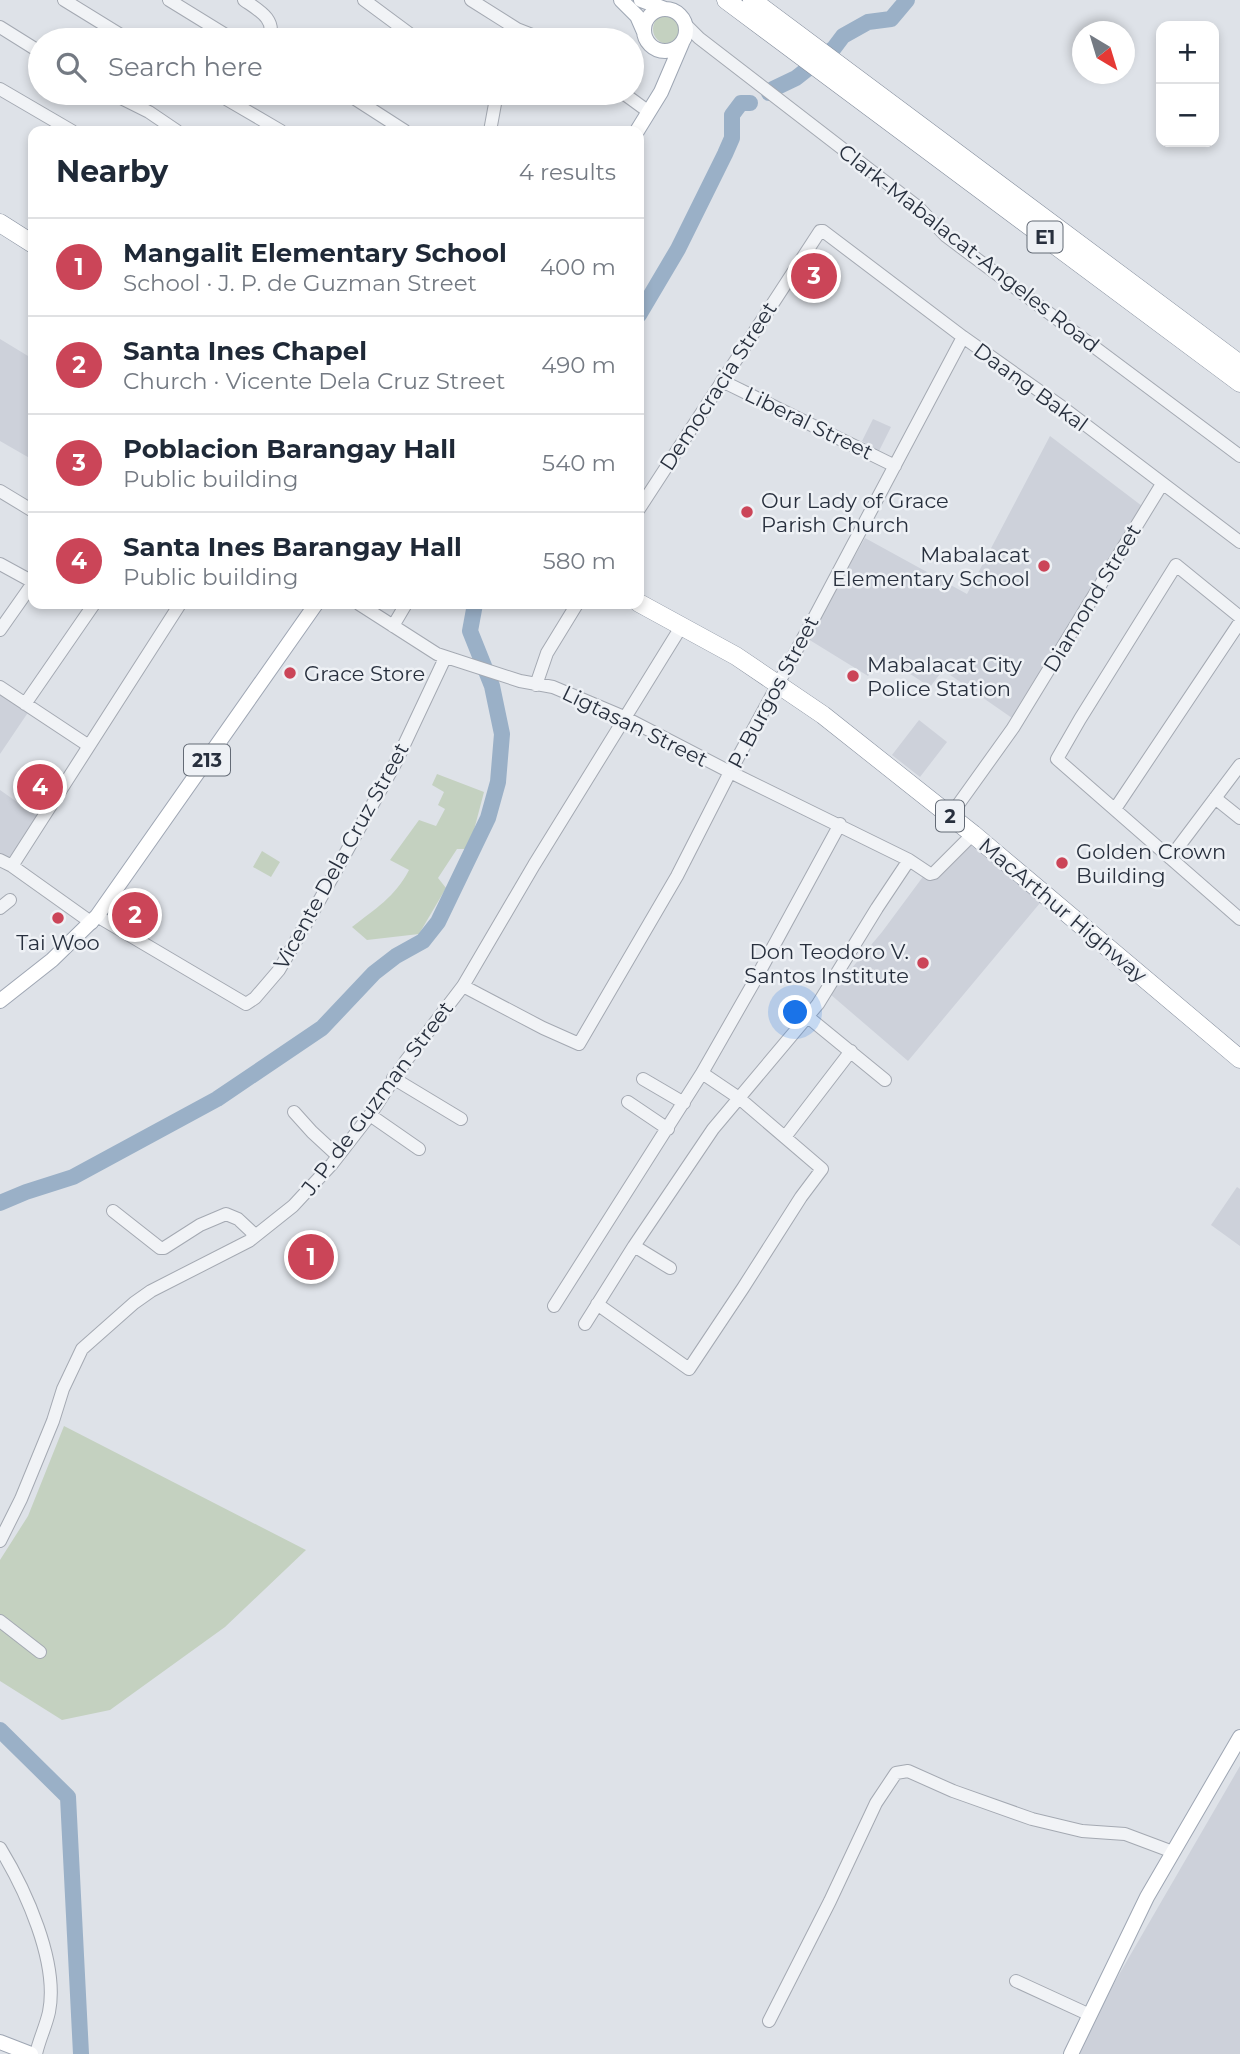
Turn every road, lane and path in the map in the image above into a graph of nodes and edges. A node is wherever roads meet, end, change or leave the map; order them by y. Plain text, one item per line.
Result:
1 (64, 0) edge
2 (169, 0) edge
3 (244, 0) edge
4 (364, 0) edge
5 (471, 0) edge
6 (621, 0) edge
7 (642, 0) edge
8 (726, 0) edge
9 (752, 0) edge
10 (665, 9) junction
11 (0, 27) edge
12 (110, 28) edge
13 (214, 28) edge
14 (271, 28) edge
15 (402, 28) edge
16 (506, 28) edge
17 (642, 28) edge
18 (644, 32) joint
19 (691, 36) junction
20 (28, 44) edge
21 (656, 49) junction
22 (667, 77) junction
23 (854, 85) junction
24 (0, 89) edge
25 (135, 105) edge
26 (237, 105) edge
27 (365, 105) edge
28 (495, 105) edge
29 (639, 105) edge
30 (649, 112) junction
31 (63, 126) edge
32 (170, 126) edge
33 (272, 126) edge
34 (397, 126) edge
35 (491, 126) edge
36 (640, 126) edge
37 (0, 223) edge
38 (823, 231) joint
39 (28, 241) edge
40 (963, 337) junction
41 (1240, 364) edge
42 (722, 381) junction
43 (1240, 383) edge
44 (1240, 456) edge
45 (895, 466) junction
46 (1162, 484) junction
47 (0, 491) edge
48 (644, 501) edge
49 (28, 508) edge
50 (1240, 542) edge
51 (0, 565) edge
52 (28, 579) edge
53 (28, 589) edge
54 (644, 606) edge
55 (91, 609) edge
56 (177, 609) edge
57 (312, 609) edge
58 (367, 609) edge
59 (403, 609) edge
60 (574, 609) edge
61 (1240, 619) edge
62 (393, 626) junction
63 (681, 627) junction
64 (0, 630) edge
65 (445, 658) junction
66 (778, 683) junction
67 (536, 685) junction
68 (0, 687) edge
69 (25, 704) junction
70 (624, 717) junction
71 (89, 746) junction
72 (1240, 765) edge
73 (730, 772) junction
74 (1215, 798) junction
75 (1115, 809) junction
76 (950, 816) junction
77 (1240, 818) edge
78 (839, 824) junction
79 (973, 834) junction
80 (1170, 858) junction
81 (0, 860) edge
82 (909, 860) junction
83 (12, 866) junction
84 (95, 919) junction
85 (1240, 919) edge
86 (463, 986) junction
87 (3, 994) edge
88 (808, 1017) junction
89 (851, 1051) junction
90 (1240, 1059) edge
91 (702, 1073) junction
92 (393, 1078) junction
93 (643, 1079) dead end
94 (885, 1080) dead end
95 (739, 1098) junction
96 (628, 1102) dead end
97 (684, 1103) junction
98 (294, 1112) dead end
99 (370, 1115) junction
100 (461, 1119) dead end
101 (668, 1129) junction
102 (785, 1137) junction
103 (419, 1149) dead end
104 (338, 1156) junction
105 (113, 1211) dead end
106 (255, 1236) junction
107 (634, 1246) junction
108 (670, 1268) dead end
109 (597, 1304) junction
110 (554, 1306) dead end
111 (585, 1324) dead end
112 (0, 1541) edge
113 (0, 1621) edge
114 (40, 1652) dead end
115 (1240, 1737) edge
116 (0, 1848) edge
117 (1173, 1853) junction
118 (1016, 1981) dead end
119 (1090, 2015) junction
120 (769, 2021) dead end
121 (0, 2042) edge
122 (30, 2054) edge
123 (36, 2054) edge
124 (1071, 2054) edge

1 - 12 street
2 - 13 street
3 - 14 street
4 - 15 street
5 - 16 street
6 - 17 main road
7 - 10 main road
8 - 23 highway, E1
9 - 23 highway, E1
10 - 18 main road
10 - 19 main road
11 - 20 street
18 - 21 main road
19 - 21 main road
19 - 22 main road
19 - 44 street, Clark-Mabalacat-Angeles Road
21 - 22 main road
22 - 30 main road
23 - 41 highway, E1
23 - 43 highway, E1
24 - 31 street
25 - 32 street
26 - 33 street
27 - 34 street
28 - 35 street
29 - 30 street
30 - 36 main road
37 - 39 highway
38 - 40 street, Daang Bakal
38 - 42 street, Democracia Street
40 - 45 street, P. Burgos Street
40 - 46 street, Daang Bakal
42 - 45 street, Liberal Street
42 - 48 street, Democracia Street
45 - 66 street, P. Burgos Street
46 - 50 street, Daang Bakal
46 - 76 street, Diamond Street
47 - 49 street
51 - 52 street
53 - 64 street
54 - 63 highway, MacArthur Highway / 2
55 - 69 street
56 - 71 street
57 - 84 main road, 213
58 - 62 street, Ligtasan Street
59 - 62 street
60 - 67 street
61 - 75 street
61 - 75 street
62 - 65 street, Ligtasan Street
63 - 66 highway, MacArthur Highway / 2
63 - 70 street, J. P. de Guzman Street
65 - 67 street, Ligtasan Street
65 - 84 street, Vicente Dela Cruz Street
66 - 73 street, P. Burgos Street
66 - 76 highway, MacArthur Highway / 2
67 - 70 street, Ligtasan Street
68 - 69 street
69 - 71 street
70 - 73 street, Ligtasan Street
70 - 86 street, J. P. de Guzman Street
71 - 83 street
72 - 74 street
73 - 78 street, Ligtasan Street
73 - 86 street, P. Burgos Street
74 - 77 street
74 - 80 street
75 - 80 street
76 - 79 highway, MacArthur Highway / 2
78 - 82 street, Ligtasan Street
78 - 91 street
79 - 82 street, Ligtasan Street
79 - 90 highway, MacArthur Highway / 2
80 - 85 street
81 - 83 street
82 - 88 street
83 - 84 street
84 - 87 main road, 213
86 - 92 street, J. P. de Guzman Street
88 - 89 street
88 - 95 street
89 - 94 street
89 - 102 street
91 - 95 street
91 - 97 street
92 - 99 street, J. P. de Guzman Street
92 - 100 street
93 - 97 street
95 - 102 street
95 - 107 street
96 - 101 street
97 - 101 street
98 - 104 street
99 - 103 street
99 - 104 street, J. P. de Guzman Street
101 - 110 street
102 - 109 street
104 - 106 street, J. P. de Guzman Street
105 - 106 street
106 - 112 street, J. P. de Guzman Street
107 - 108 street
107 - 109 street
109 - 111 street
113 - 114 street
115 - 117 main road
116 - 123 street
117 - 119 main road
117 - 120 street
118 - 119 street
119 - 124 main road
121 - 122 main road

